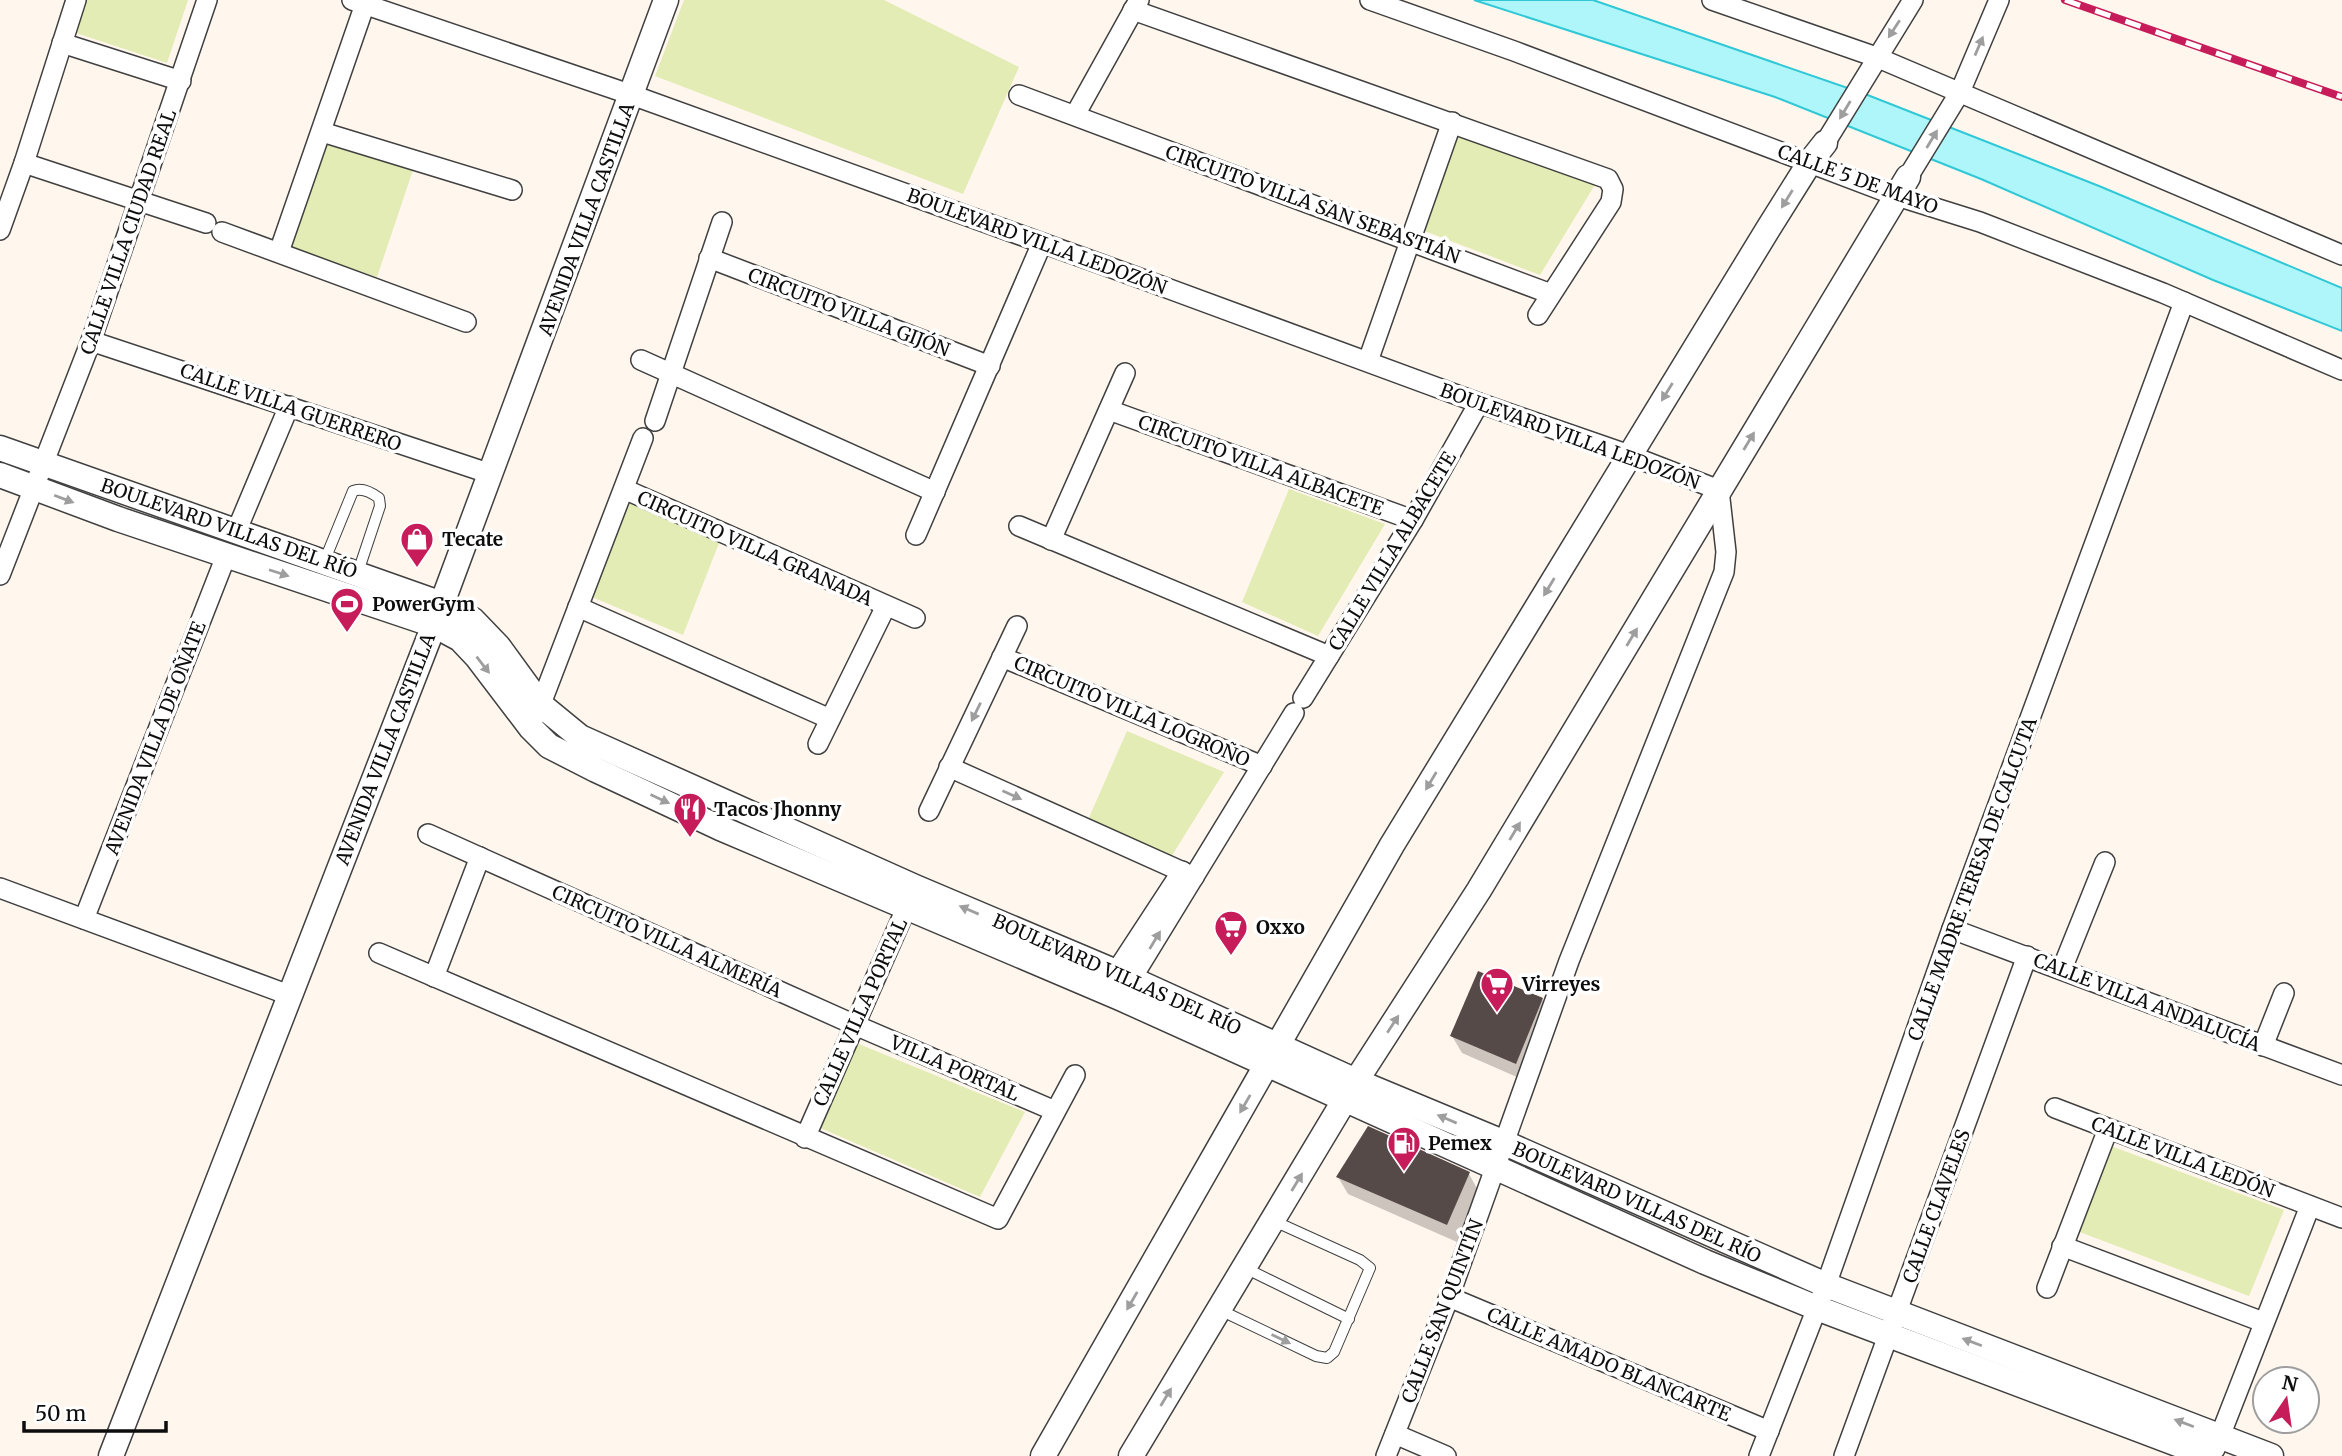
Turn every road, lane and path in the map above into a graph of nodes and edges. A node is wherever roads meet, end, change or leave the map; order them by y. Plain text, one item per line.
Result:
1 (76, 0) edge
2 (207, 0) edge
3 (666, 0) edge
4 (1370, 0) edge
5 (1712, 0) edge
6 (1913, 0) edge
7 (1999, 0) edge
8 (359, 2) edge
9 (1136, 5) edge
10 (62, 43) junction
11 (1876, 57) junction
12 (181, 81) junction
13 (632, 95) junction
14 (1019, 95) dead end
15 (1958, 96) junction
16 (1075, 115) junction
17 (1452, 122) junction
18 (322, 132) junction
19 (1818, 152) junction
20 (24, 163) junction
21 (1903, 187) junction
22 (512, 190) dead end
23 (140, 200) junction
24 (722, 222) dead end
25 (0, 230) edge
26 (1410, 240) junction
27 (1042, 243) junction
28 (279, 252) junction
29 (2342, 255) edge
30 (709, 258) junction
31 (1551, 294) junction
32 (2184, 302) junction
33 (1538, 315) dead end
34 (466, 322) dead end
35 (91, 341) junction
36 (641, 360) dead end
37 (1368, 361) junction
38 (990, 366) junction
39 (2342, 370) edge
40 (1125, 373) dead end
41 (670, 374) junction
42 (1479, 403) junction
43 (289, 406) junction
44 (1109, 410) junction
45 (655, 421) dead end
46 (643, 438) dead end
47 (0, 448) edge
48 (1629, 455) junction
49 (45, 463) junction
50 (491, 474) junction
51 (0, 475) edge
52 (35, 488) junction
53 (624, 489) junction
54 (1719, 490) junction
55 (935, 492) junction
56 (1413, 520) junction
57 (1019, 526) dead end
58 (236, 532) junction
59 (916, 535) dead end
60 (1051, 540) junction
61 (226, 556) junction
62 (324, 562) junction
63 (358, 573) junction
64 (0, 575) edge
65 (886, 606) junction
66 (578, 607) junction
67 (438, 614) junction
68 (915, 618) dead end
69 (1017, 626) dead end
70 (1329, 656) junction
71 (1002, 657) junction
72 (541, 705) junction
73 (830, 719) junction
74 (531, 728) junction
75 (818, 744) dead end
76 (1262, 766) junction
77 (949, 767) junction
78 (929, 811) dead end
79 (428, 834) dead end
80 (480, 857) junction
81 (2105, 862) dead end
82 (1188, 874) junction
83 (0, 888) edge
84 (911, 897) junction
85 (83, 919) junction
86 (1952, 929) junction
87 (379, 953) dead end
88 (2027, 957) junction
89 (2062, 969) junction
90 (434, 977) junction
91 (1118, 985) junction
92 (2284, 993) dead end
93 (289, 995) junction
94 (855, 1024) junction
95 (2263, 1046) junction
96 (1273, 1055) junction
97 (1075, 1075) dead end
98 (2342, 1075) edge
99 (1350, 1091) junction
100 (2055, 1108) dead end
101 (1055, 1111) junction
102 (2108, 1129) junction
103 (805, 1138) junction
104 (1505, 1143) junction
105 (1496, 1166) junction
106 (2310, 1206) junction
107 (2342, 1218) edge
108 (1274, 1221) junction
109 (2062, 1246) junction
110 (1245, 1268) junction
111 (2047, 1287) dead end
112 (1449, 1297) junction
113 (1821, 1297) junction
114 (1219, 1309) junction
115 (1349, 1319) junction
116 (2263, 1322) junction
117 (1892, 1324) junction
118 (1769, 1432) junction
119 (1395, 1434) junction
120 (2213, 1450) edge
121 (111, 1456) edge
122 (1042, 1456) edge
123 (1131, 1456) edge
124 (1386, 1456) edge
125 (1446, 1456) edge
126 (1759, 1456) edge
127 (1844, 1456) edge
128 (2271, 1456) edge

1 - 10 street
2 - 12 street, CALLE VILLA CIUDAD REAL
3 - 13 street, AVENIDA VILLA CASTILLA
4 - 19 street, CALLE 5 DE MAYO
5 - 11 street
6 -> 11 street
15 -> 7 street
8 - 13 street, BOULEVARD VILLA LEDOZÓN
8 - 18 street
9 - 16 street
9 - 17 street
10 - 12 street
10 - 20 street
11 - 15 street
11 -> 19 street
12 - 23 street, CALLE VILLA CIUDAD REAL
13 - 27 street, BOULEVARD VILLA LEDOZÓN
13 - 50 street, AVENIDA VILLA CASTILLA
14 - 16 street, CIRCUITO VILLA SAN SEBASTIÁN
21 -> 15 street
15 - 29 street
16 - 26 street, CIRCUITO VILLA SAN SEBASTIÁN
17 - 26 street
17 - 31 street
18 - 22 street
18 - 28 street
19 - 21 street, CALLE 5 DE MAYO
19 -> 48 street
20 - 23 street
20 - 25 street
21 - 32 street, CALLE 5 DE MAYO
54 -> 21 street
23 - 28 street
23 - 35 street, CALLE VILLA CIUDAD REAL
24 - 30 street
26 - 31 street, CIRCUITO VILLA SAN SEBASTIÁN
26 - 37 street
27 - 37 street, BOULEVARD VILLA LEDOZÓN
27 - 38 street
28 - 34 street
30 - 38 street, CIRCUITO VILLA GIJÓN
30 - 41 street
31 - 33 street
32 - 39 street, CALLE 5 DE MAYO
32 - 86 street, CALLE MADRE TERESA DE CALCUTA
35 - 43 street, CALLE VILLA GUERRERO
35 - 49 street, CALLE VILLA CIUDAD REAL
36 - 41 street
37 - 42 street, BOULEVARD VILLA LEDOZÓN
38 - 55 street
40 - 44 street
41 - 45 street
41 - 55 street
42 - 48 street, BOULEVARD VILLA LEDOZÓN
42 - 56 street, CALLE VILLA ALBACETE
43 - 50 street, CALLE VILLA GUERRERO
43 - 58 street
44 - 56 street, CIRCUITO VILLA ALBACETE
44 - 60 street
46 - 53 street, CIRCUITO VILLA GRANADA
47 - 49 street, BOULEVARD VILLAS DEL RÍO
48 - 54 street, BOULEVARD VILLA LEDOZÓN
48 -> 96 street
49 - 52 street, CALLE VILLA CIUDAD REAL
49 - 58 street, BOULEVARD VILLAS DEL RÍO
50 - 67 street, AVENIDA VILLA CASTILLA
51 - 52 street, BOULEVARD VILLAS DEL RÍO
52 -> 61 street, BOULEVARD VILLAS DEL RÍO
52 - 64 street, CALLE VILLA CIUDAD REAL
53 - 65 street, CIRCUITO VILLA GRANADA
53 - 66 street, CIRCUITO VILLA GRANADA
99 -> 54 street
54 - 104 street, CALLE SAN QUINTÍN
55 - 59 street
56 - 70 street, CALLE VILLA ALBACETE
57 - 60 street
58 - 62 street, BOULEVARD VILLAS DEL RÍO
60 - 70 street
61 -> 67 street, BOULEVARD VILLAS DEL RÍO
61 - 85 street, AVENIDA VILLA DE OÑATE
62 - 63 street, BOULEVARD VILLAS DEL RÍO
62 - 63 lane
63 - 67 street, BOULEVARD VILLAS DEL RÍO
65 - 68 street, CIRCUITO VILLA GRANADA
65 - 73 street, CIRCUITO VILLA GRANADA
66 - 72 street, CIRCUITO VILLA GRANADA
66 - 73 street
67 - 72 street, BOULEVARD VILLAS DEL RÍO
67 -> 74 street, BOULEVARD VILLAS DEL RÍO
67 - 93 street, AVENIDA VILLA CASTILLA
69 - 71 street, CIRCUITO VILLA LOGROÑO
70 - 76 street, CALLE VILLA ALBACETE
71 - 76 street, CIRCUITO VILLA LOGROÑO
71 -> 77 street, CIRCUITO VILLA LOGROÑO
72 - 74 street, CIRCUITO VILLA GRANADA
72 - 84 street, BOULEVARD VILLAS DEL RÍO
73 - 75 street, CIRCUITO VILLA GRANADA
74 -> 84 street, BOULEVARD VILLAS DEL RÍO
76 - 82 street, CALLE VILLA ALBACETE
77 - 78 street, CIRCUITO VILLA LOGROÑO
77 -> 82 street
79 - 80 street, CIRCUITO VILLA ALMERÍA
80 - 90 street
80 - 94 street, CIRCUITO VILLA ALMERÍA
81 - 89 street
82 - 91 street, CALLE VILLA ALBACETE
83 - 85 street
84 - 91 street, BOULEVARD VILLAS DEL RÍO
84 - 94 street, CALLE VILLA PORTAL
85 - 93 street
86 - 88 street, CALLE VILLA ANDALUCÍA
86 - 113 street, CALLE MADRE TERESA DE CALCUTA
87 - 90 street
88 - 89 street, CALLE VILLA ANDALUCÍA
88 - 117 street, CALLE CLAVELES
89 - 95 street, CALLE VILLA ANDALUCÍA
90 - 103 street
91 - 96 street, BOULEVARD VILLAS DEL RÍO
92 - 95 street
93 - 121 street, AVENIDA VILLA CASTILLA
94 - 101 street, VILLA PORTAL
94 - 103 street, CALLE VILLA PORTAL
95 - 98 street, CALLE VILLA ANDALUCÍA
96 - 99 street, BOULEVARD VILLAS DEL RÍO
96 -> 122 street
97 - 101 street
104 -> 99 street, BOULEVARD VILLAS DEL RÍO
99 - 105 street, BOULEVARD VILLAS DEL RÍO
108 -> 99 street
100 - 102 street, CALLE VILLA LEDÓN
101 - 103 street
102 - 106 street, CALLE VILLA LEDÓN
102 - 109 street
104 - 105 street, CALLE SAN QUINTÍN
104 - 113 street, BOULEVARD VILLAS DEL RÍO
105 - 112 street, CALLE SAN QUINTÍN
105 - 113 street, BOULEVARD VILLAS DEL RÍO
106 - 107 street, CALLE VILLA LEDÓN
106 - 116 street
108 - 110 street
108 - 115 lane
109 - 111 street
109 - 116 street
110 - 114 street
110 - 115 lane
112 - 118 street, CALLE AMADO BLANCARTE
112 - 119 street, CALLE SAN QUINTÍN
113 - 117 street, BOULEVARD VILLAS DEL RÍO
113 - 118 street, CALLE MADRE TERESA DE CALCUTA
114 -> 115 lane
123 -> 114 street
116 - 120 street
117 - 120 street, BOULEVARD VILLAS DEL RÍO
117 - 127 street, CALLE CLAVELES
118 - 126 street, CALLE MADRE TERESA DE CALCUTA
119 - 124 street, CALLE SAN QUINTÍN
119 - 125 street
120 - 128 street, BOULEVARD VILLAS DEL RÍO

